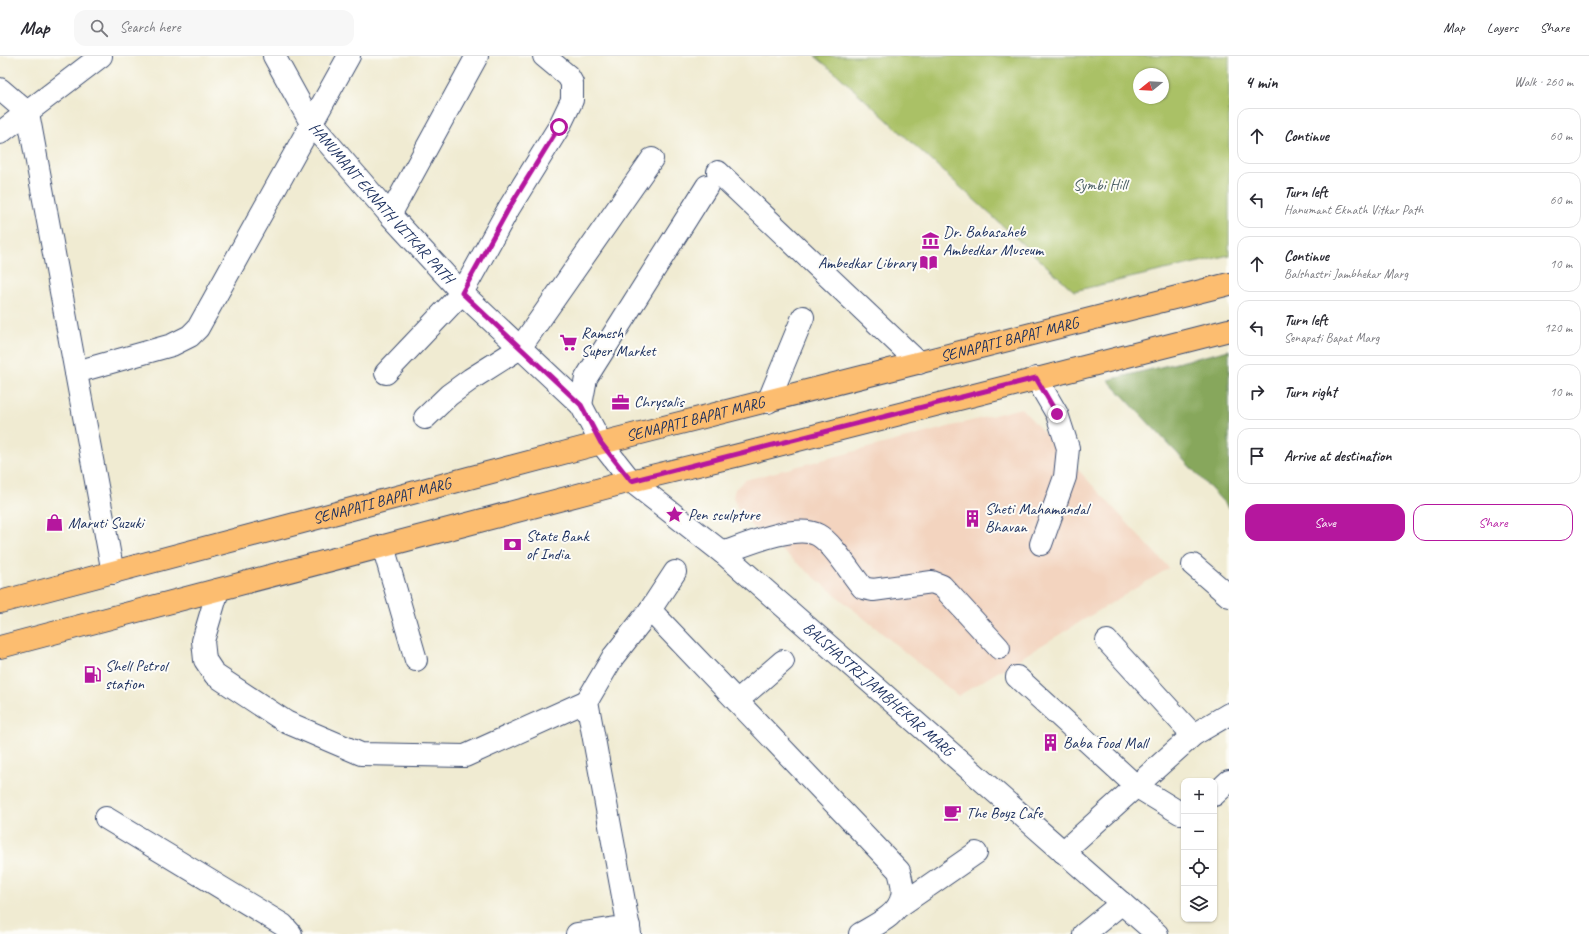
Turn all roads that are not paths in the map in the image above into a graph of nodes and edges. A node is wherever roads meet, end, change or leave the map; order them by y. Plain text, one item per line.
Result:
1 (101, 56) edge
2 (274, 56) edge
3 (349, 56) edge
4 (477, 56) edge
5 (544, 56) edge
6 (0, 89) edge
7 (28, 113) junction
8 (311, 123) junction
9 (0, 133) edge
10 (652, 159) dead end
11 (390, 215) junction
12 (1229, 284) edge
13 (462, 293) junction
14 (803, 317) dead end
15 (1229, 330) edge
16 (520, 348) junction
17 (919, 363) junction
18 (76, 372) junction
19 (386, 373) dead end
20 (1036, 378) junction
21 (768, 402) junction
22 (581, 405) junction
23 (425, 418) dead end
24 (601, 443) junction
25 (631, 481) junction
26 (1042, 544) dead end
27 (383, 546) junction
28 (723, 553) junction
29 (1194, 565) dead end
30 (112, 572) junction
31 (675, 572) dead end
32 (218, 590) junction
33 (1229, 596) edge
34 (0, 602) edge
35 (650, 610) junction
36 (1107, 641) dead end
37 (0, 646) edge
38 (999, 648) dead end
39 (416, 660) dead end
40 (783, 662) dead end
41 (1017, 677) dead end
42 (737, 700) junction
43 (587, 701) junction
44 (1229, 714) edge
45 (1193, 735) junction
46 (1229, 781) edge
47 (1136, 786) junction
48 (1217, 792) edge
49 (1181, 813) edge
50 (106, 818) dead end
51 (1063, 852) junction
52 (976, 853) dead end
53 (1122, 903) junction
54 (898, 907) junction
55 (630, 930) edge
56 (291, 934) edge
57 (576, 934) edge
58 (860, 934) edge
59 (1084, 934) edge
60 (1157, 934) edge

1 - 7 street
2 - 8 street, HANUMANT EKNATH VITKAR PATH
3 - 8 street
4 - 11 street
5 - 13 street
6 - 7 street
7 - 9 street
7 - 18 street
8 - 11 street, HANUMANT EKNATH VITKAR PATH
8 - 18 street
10 - 16 street
11 - 13 street, HANUMANT EKNATH VITKAR PATH
12 - 17 main road, SENAPATI BAPAT MARG
13 - 16 street, HANUMANT EKNATH VITKAR PATH
13 - 19 street
14 - 21 street
15 - 20 main road
16 - 22 street, HANUMANT EKNATH VITKAR PATH
16 - 23 street
17 - 21 main road, SENAPATI BAPAT MARG
17 - 22 street
18 - 30 street
20 - 25 main road
20 - 26 street
21 - 24 main road, SENAPATI BAPAT MARG
22 - 24 street, HANUMANT EKNATH VITKAR PATH
24 - 25 street, BALSHASTRI JAMBHEKAR MARG
24 - 30 main road, SENAPATI BAPAT MARG
25 - 27 main road
25 - 28 street, BALSHASTRI JAMBHEKAR MARG
27 - 32 main road
27 - 39 street
28 - 38 street
28 - 51 street, BALSHASTRI JAMBHEKAR MARG
29 - 33 street
30 - 34 main road, SENAPATI BAPAT MARG
31 - 35 street
32 - 37 main road
32 - 43 street
35 - 42 street
35 - 43 street
36 - 45 street
40 - 42 street
41 - 47 street
42 - 54 street
43 - 55 street
44 - 45 street
45 - 47 street
46 - 48 street
47 - 49 street
47 - 51 street
50 - 56 street
51 - 53 street, BALSHASTRI JAMBHEKAR MARG
52 - 54 street
53 - 59 street
53 - 60 street, BALSHASTRI JAMBHEKAR MARG
54 - 58 street
55 - 57 street

